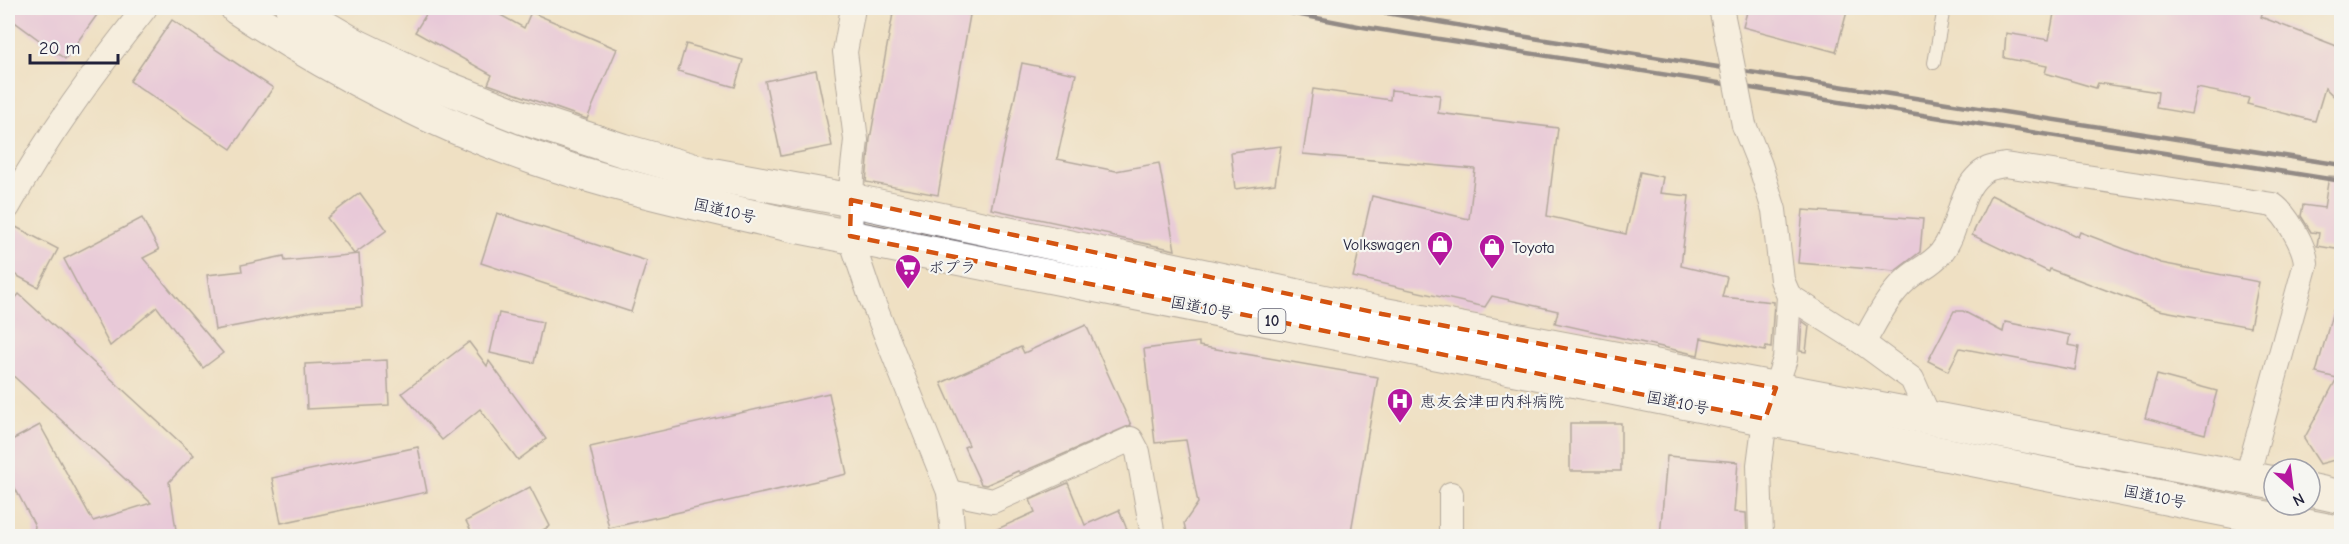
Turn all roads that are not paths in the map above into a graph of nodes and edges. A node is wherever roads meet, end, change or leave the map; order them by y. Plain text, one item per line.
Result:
1 (145, 8) edge
2 (237, 8) edge
3 (292, 8) edge
4 (853, 8) edge
5 (1944, 8) edge
6 (1718, 14) edge
7 (1934, 63) dead end
8 (15, 174) edge
9 (851, 200) junction
10 (8, 207) edge
11 (850, 236) junction
12 (1789, 296) junction
13 (1863, 343) junction
14 (1776, 388) junction
15 (1929, 417) junction
16 (1765, 419) junction
17 (2260, 480) edge
18 (949, 492) junction
19 (2322, 493) edge
20 (1451, 494) dead end
21 (2342, 497) edge
22 (2342, 533) edge
23 (953, 537) edge
24 (1153, 537) edge
25 (1451, 537) edge
26 (1761, 537) edge

1 - 8 street
2 - 11 highway, 国道10号 / 10
3 - 9 highway, 国道10号 / 10
4 - 9 street
5 - 7 lane
6 - 12 street, bridge
8 - 10 street
9 - 11 street
9 - 14 highway, 国道10号 / 10
11 - 16 highway, 国道10号 / 10
11 - 18 street
12 - 13 street
12 - 14 street
13 - 15 street
13 - 17 street
14 - 15 highway, 国道10号 / 10
14 - 16 street
15 - 17 highway, 国道10号 / 10
16 - 22 highway, 国道10号 / 10
16 - 26 street
18 - 23 street
18 - 24 street
19 - 21 highway
20 - 25 street

